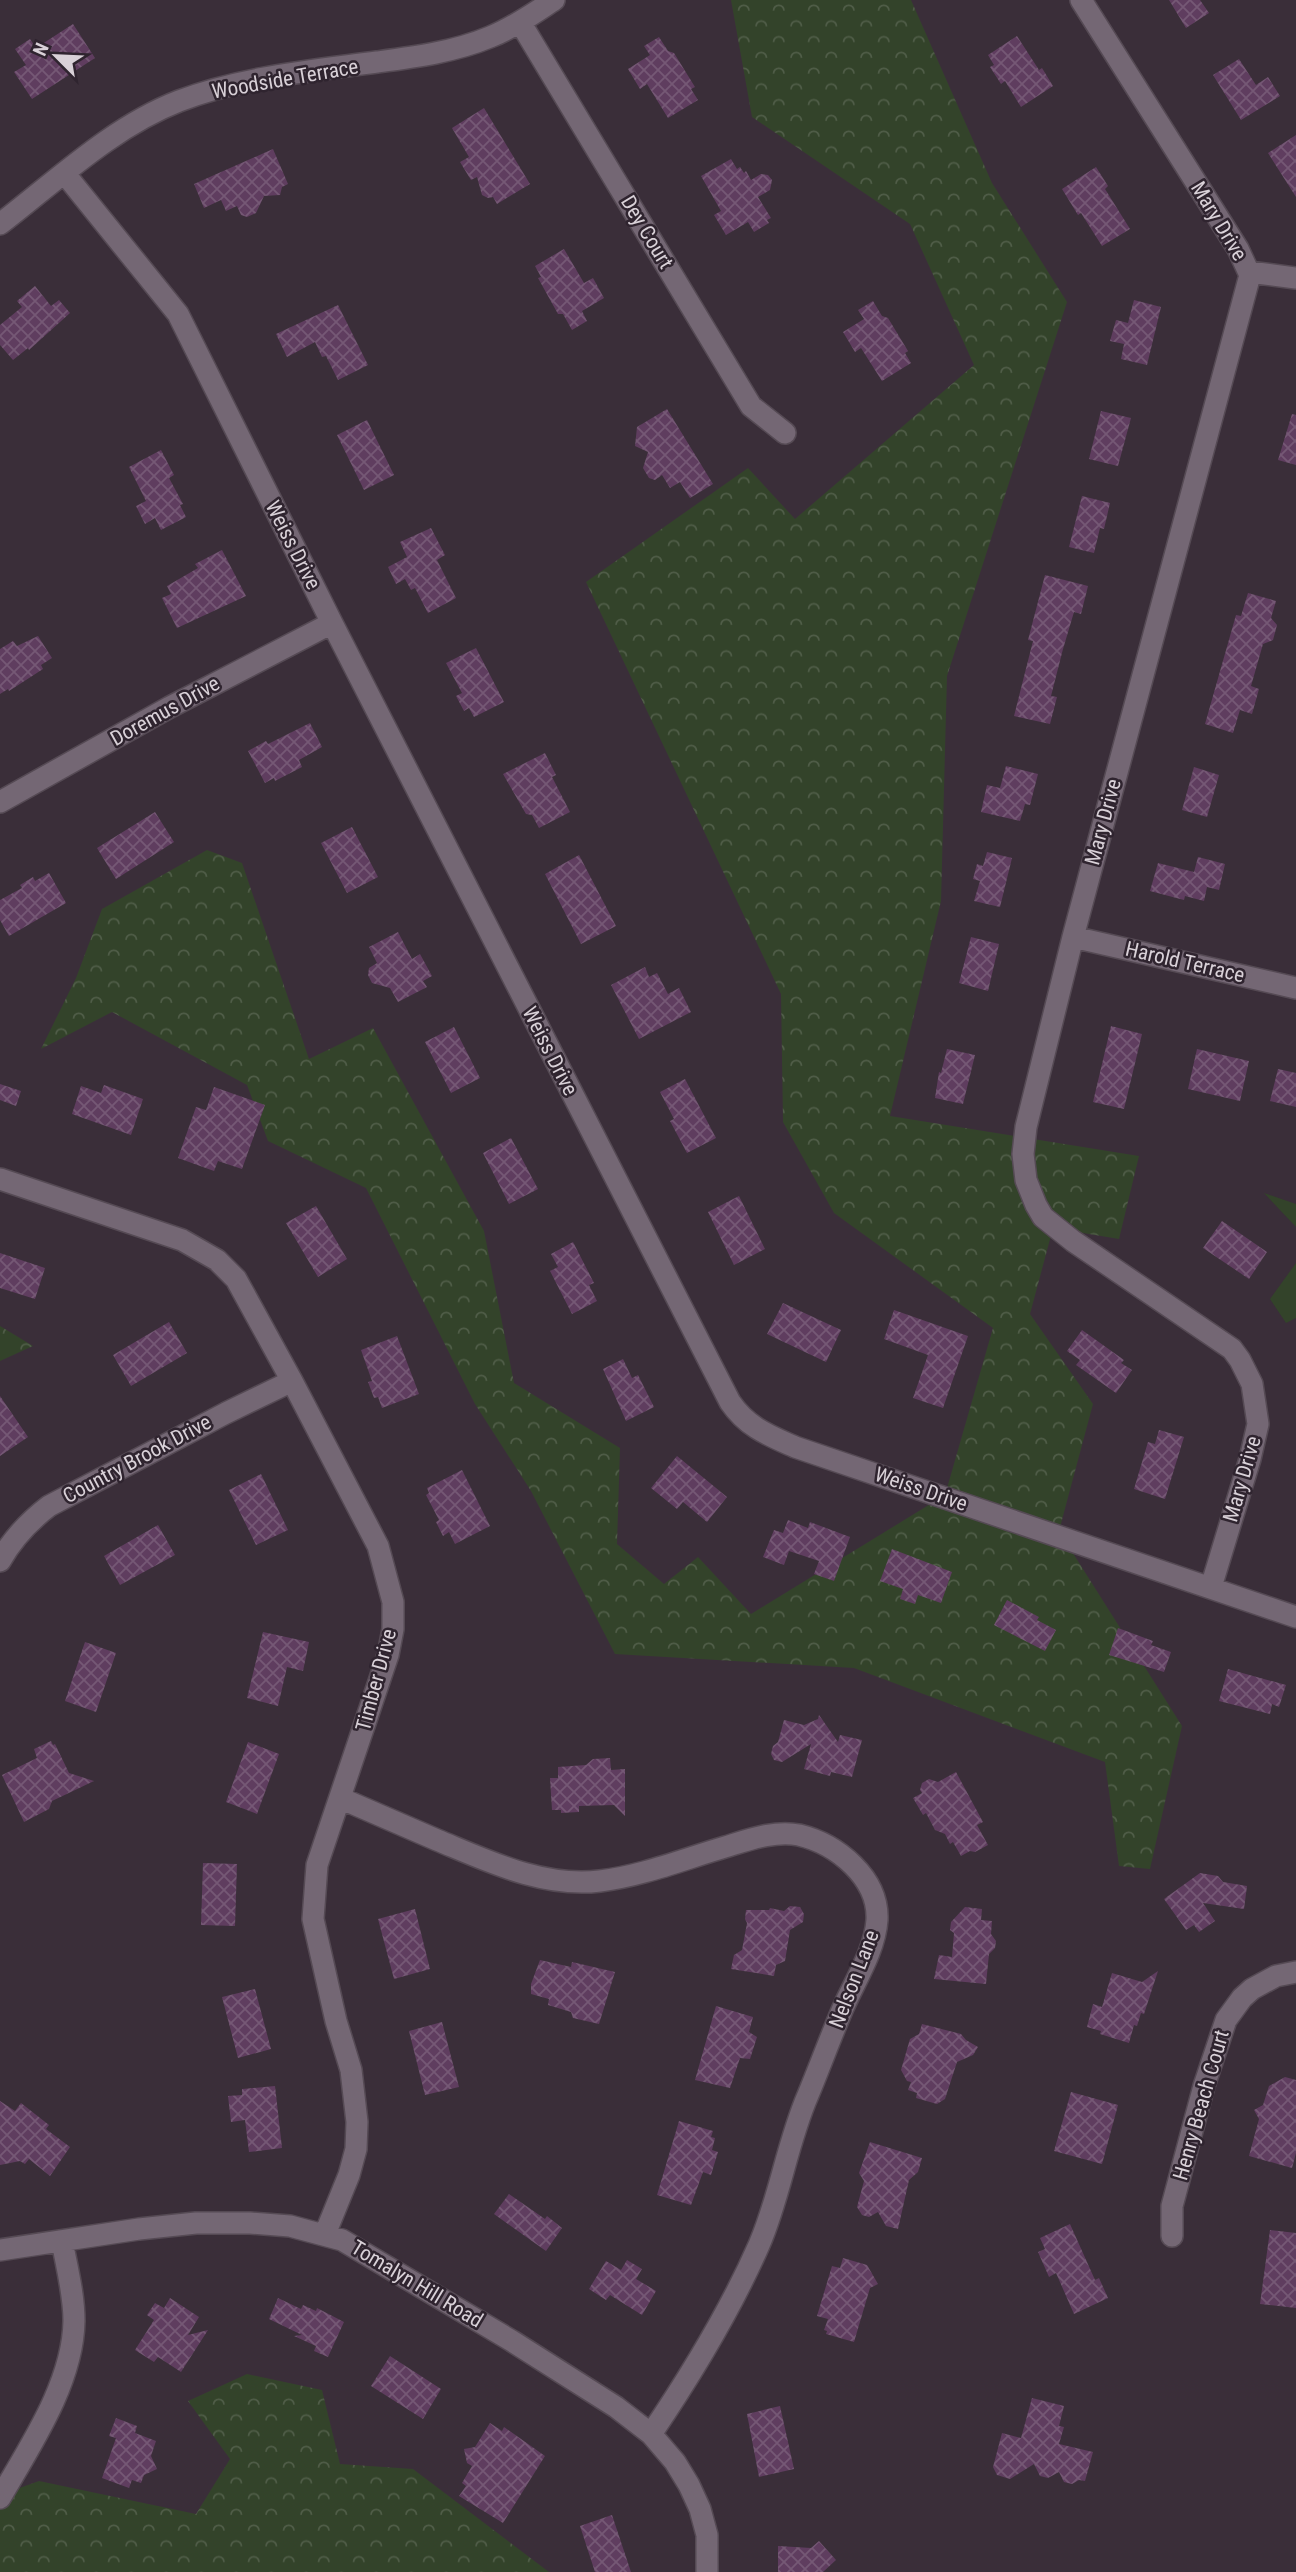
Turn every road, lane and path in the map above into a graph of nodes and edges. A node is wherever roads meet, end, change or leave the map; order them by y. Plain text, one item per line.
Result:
1 (554, 0) edge
2 (1081, 0) edge
3 (520, 22) junction
4 (65, 174) junction
5 (0, 224) edge
6 (1249, 272) junction
7 (1296, 278) edge
8 (785, 433) dead end
9 (332, 623) junction
10 (0, 802) edge
11 (1073, 937) junction
12 (1296, 988) edge
13 (0, 1179) edge
14 (292, 1381) junction
15 (0, 1562) edge
16 (1211, 1587) junction
17 (1296, 1617) edge
18 (340, 1798) junction
19 (1296, 1972) edge
20 (325, 2234) junction
21 (1172, 2236) dead end
22 (62, 2241) junction
23 (0, 2250) edge
24 (651, 2434) junction
25 (0, 2498) edge
26 (707, 2572) edge

1 - 3 street, Woodside Terrace
2 - 6 street, Mary Drive
3 - 4 street, Woodside Terrace
3 - 8 street, Dey Court
4 - 5 street, Woodside Terrace
4 - 9 street, Weiss Drive
6 - 7 street
6 - 11 street, Mary Drive
9 - 10 street, Doremus Drive
9 - 16 street, Weiss Drive
11 - 12 street, Harold Terrace
11 - 16 street, Mary Drive
13 - 14 street, Timber Drive
14 - 15 street, Country Brook Drive
14 - 18 street, Timber Drive
16 - 17 street, Weiss Drive
18 - 20 street, Timber Drive
18 - 24 street, Nelson Lane
19 - 21 street, Henry Beach Court
20 - 22 street, Tomalyn Hill Road
20 - 24 street, Tomalyn Hill Road
22 - 23 street, Tomalyn Hill Road
22 - 25 street
24 - 26 street, Tomalyn Hill Road

